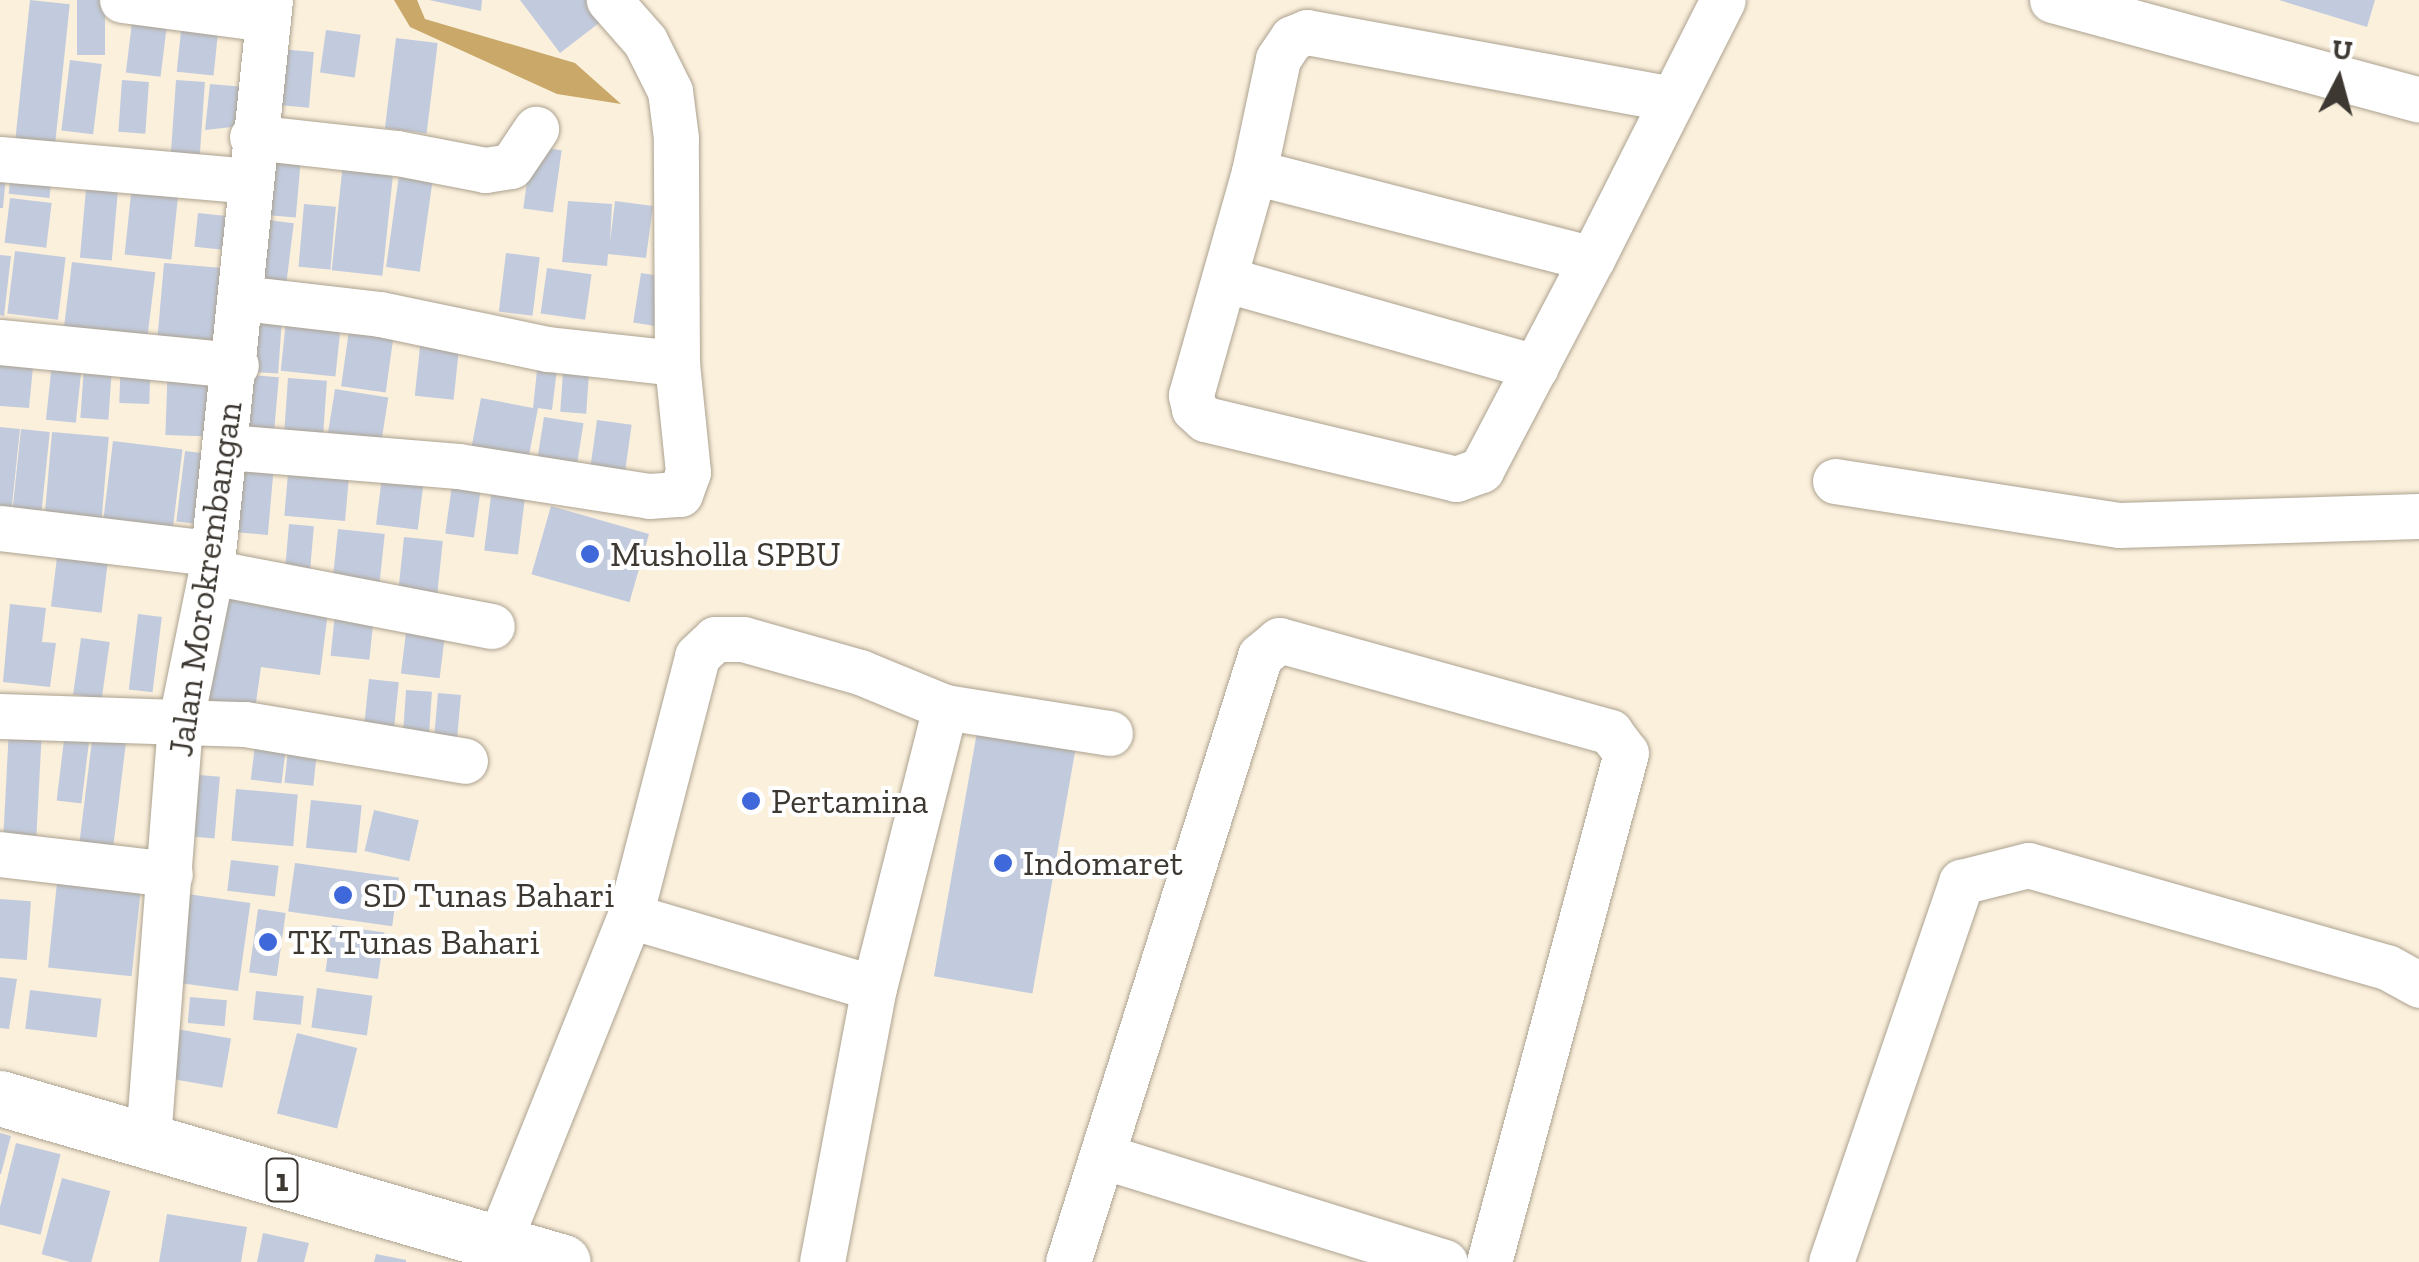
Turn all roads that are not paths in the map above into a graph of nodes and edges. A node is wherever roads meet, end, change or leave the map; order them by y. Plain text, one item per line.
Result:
1 (122, 0) edge
2 (608, 0) edge
3 (1722, 0) edge
4 (2052, 0) edge
5 (281, 6) edge
6 (1672, 99) junction
7 (2419, 100) edge
8 (536, 129) dead end
9 (251, 159) junction
10 (0, 160) edge
11 (1254, 172) junction
12 (1592, 260) junction
13 (1224, 279) junction
14 (242, 298) junction
15 (0, 342) edge
16 (676, 364) junction
17 (236, 365) junction
18 (1536, 367) junction
19 (227, 447) junction
20 (1835, 481) dead end
21 (2419, 516) edge
22 (0, 528) edge
23 (210, 562) junction
24 (492, 626) dead end
25 (945, 706) junction
26 (0, 716) edge
27 (180, 725) junction
28 (1110, 733) dead end
29 (465, 761) dead end
30 (0, 854) edge
31 (170, 874) junction
32 (630, 916) junction
33 (2419, 985) edge
34 (874, 988) junction
35 (0, 1098) edge
36 (148, 1139) junction
37 (1102, 1156) junction
38 (498, 1244) junction
39 (563, 1262) edge
40 (822, 1262) edge
41 (1068, 1262) edge
42 (1445, 1262) edge
43 (1488, 1262) edge
44 (1831, 1262) edge

1 - 5 street
2 - 16 street
3 - 6 street
4 - 7 street
5 - 9 street, Jalan Morokrembangan
6 - 11 street
6 - 12 street
8 - 9 street
9 - 10 street
9 - 14 street, Jalan Morokrembangan
11 - 12 street
11 - 13 street
12 - 18 street
13 - 18 street
13 - 18 street
14 - 16 street
14 - 17 street, Jalan Morokrembangan
15 - 17 street
16 - 19 street
17 - 19 street, Jalan Morokrembangan
19 - 23 street, Jalan Morokrembangan
20 - 21 street
22 - 23 street
23 - 24 street
23 - 27 street, Jalan Morokrembangan
25 - 28 street
25 - 32 street
25 - 34 street
26 - 27 street
27 - 29 street
27 - 31 street, Jalan Morokrembangan
30 - 31 street
31 - 36 street, Jalan Morokrembangan
32 - 34 street
32 - 38 street
33 - 44 street
34 - 40 street
35 - 36 highway, 1
36 - 38 highway, 1
37 - 41 street
37 - 42 street
37 - 43 street
38 - 39 highway, 1

